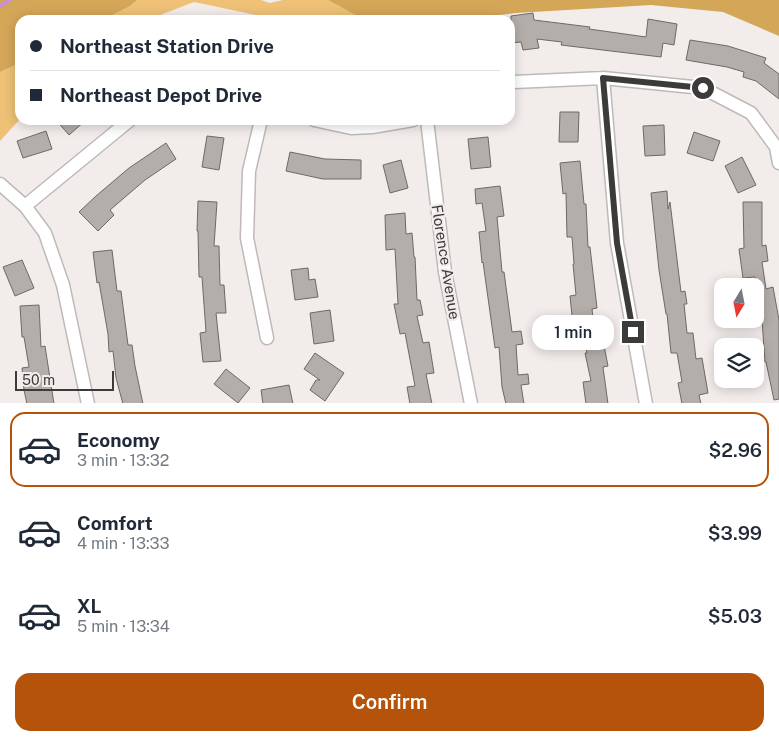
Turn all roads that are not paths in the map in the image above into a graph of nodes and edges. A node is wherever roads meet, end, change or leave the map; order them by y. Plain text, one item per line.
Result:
1 (603, 78) junction
2 (515, 82) edge
3 (124, 125) edge
4 (260, 125) edge
5 (338, 125) edge
6 (383, 125) edge
7 (428, 125) edge
8 (779, 163) edge
9 (0, 184) edge
10 (25, 206) junction
11 (267, 338) dead end
12 (88, 403) edge
13 (471, 403) edge
14 (646, 403) edge

1 - 2 street
1 - 8 street
1 - 14 street
3 - 10 street
4 - 11 street
5 - 6 street
7 - 13 street, Florence Avenue
9 - 10 street
10 - 12 street

